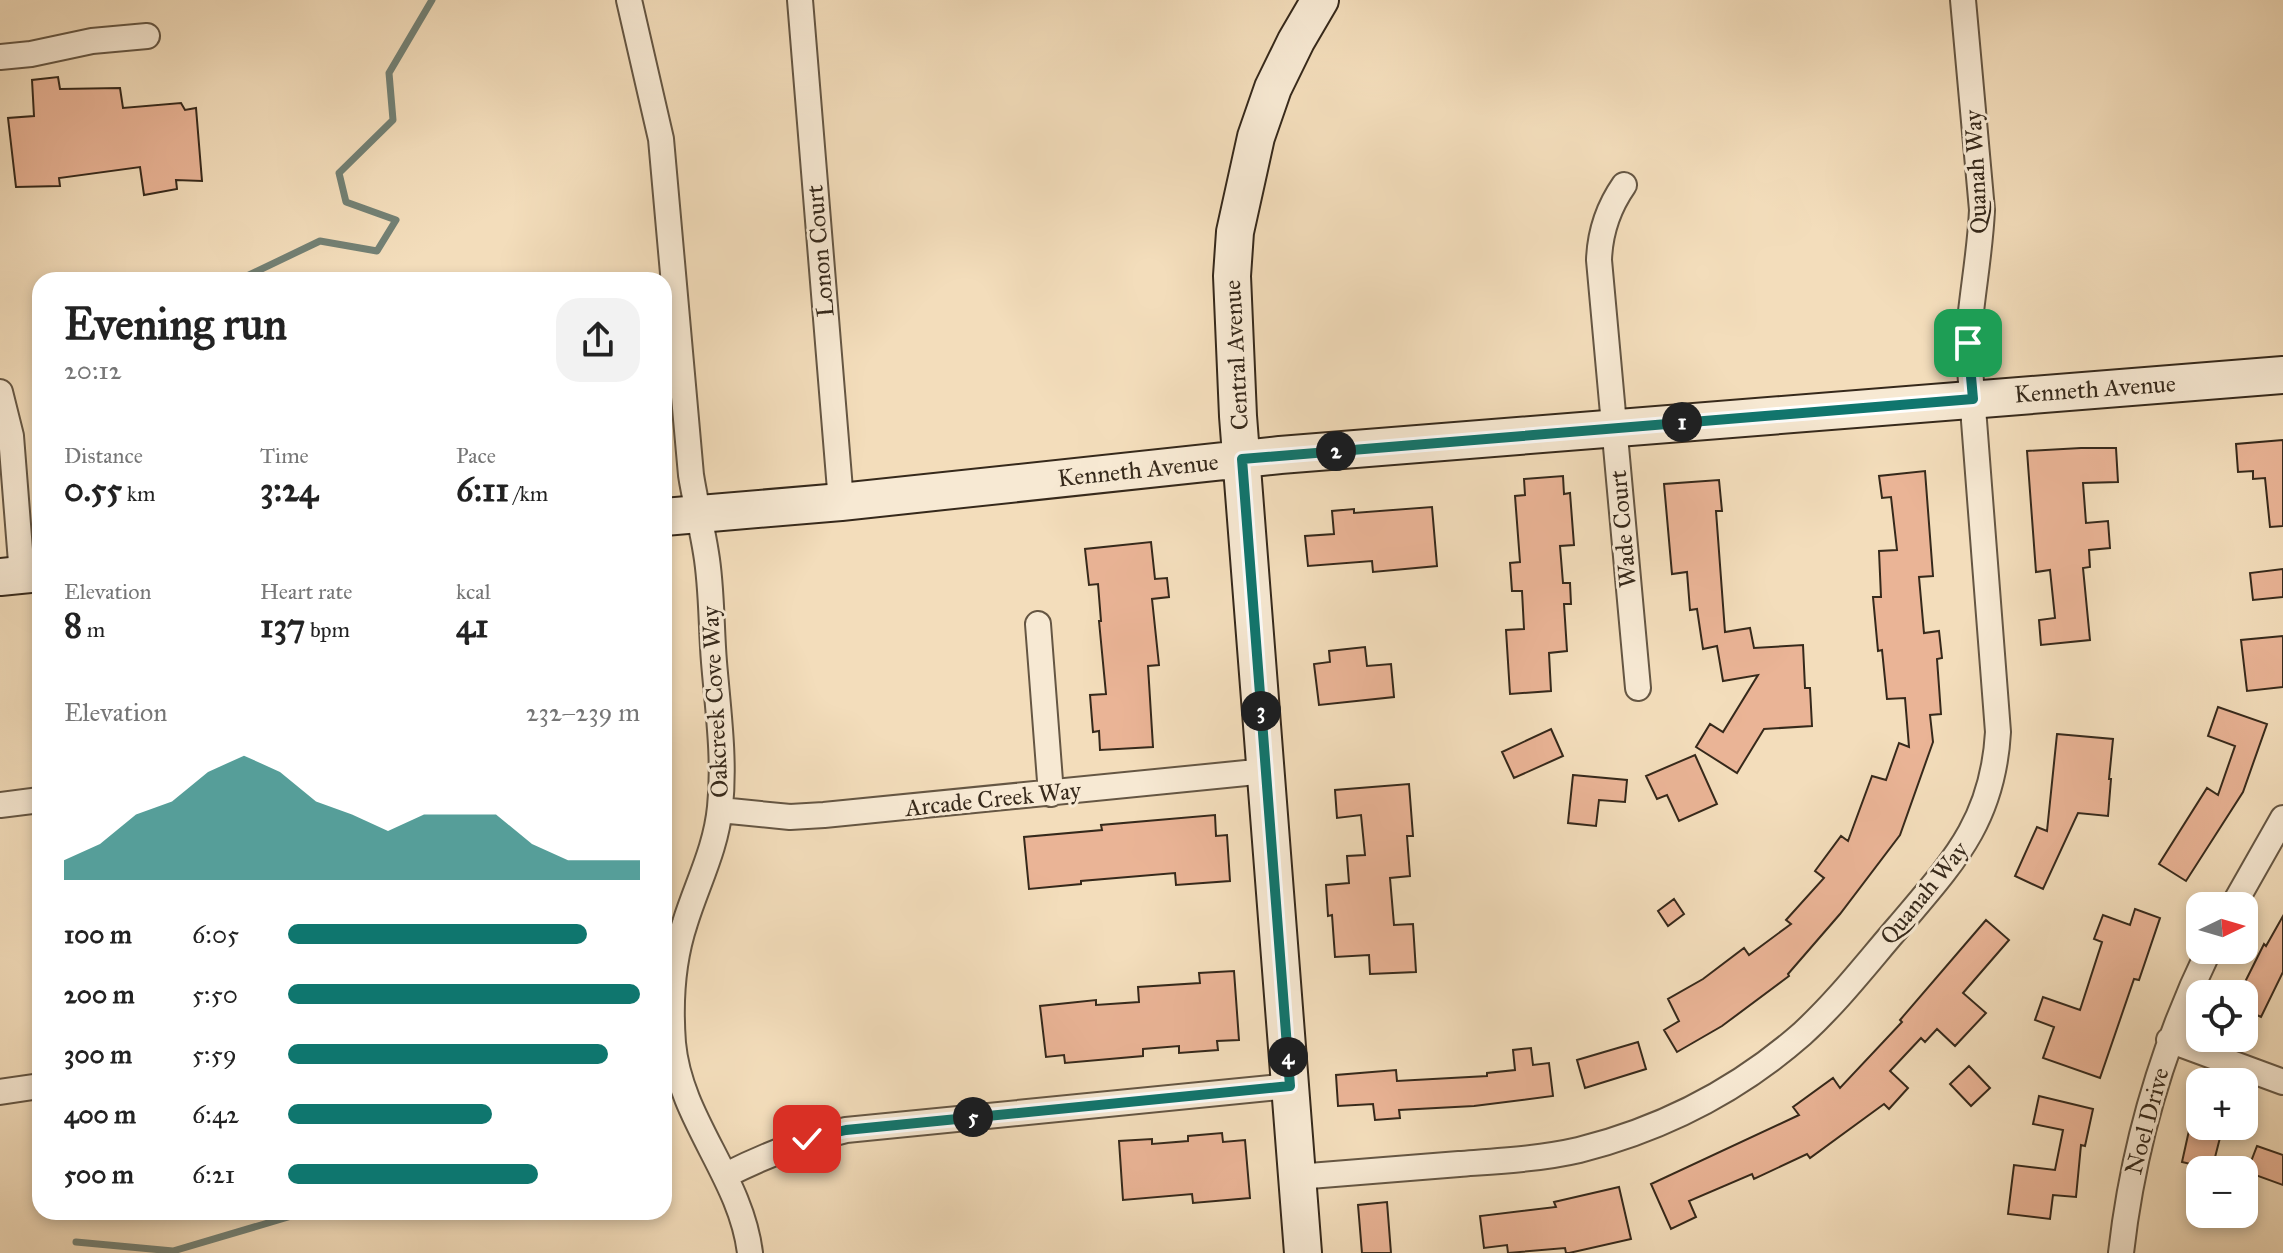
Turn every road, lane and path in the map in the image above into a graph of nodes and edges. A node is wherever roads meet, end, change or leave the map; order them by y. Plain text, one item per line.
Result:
1 (629, 0) edge
2 (800, 0) edge
3 (1320, 0) edge
4 (1963, 0) edge
5 (147, 36) dead end
6 (0, 57) edge
7 (1624, 185) dead end
8 (668, 272) edge
9 (672, 354) edge
10 (2283, 375) edge
11 (0, 392) edge
12 (1973, 399) junction
13 (1614, 428) junction
14 (1242, 459) junction
15 (841, 502) junction
16 (680, 516) edge
17 (21, 575) edge
18 (1038, 624) dead end
19 (1638, 688) dead end
20 (1266, 771) junction
21 (1051, 794) junction
22 (32, 801) edge
23 (0, 805) edge
24 (720, 810) junction
25 (2283, 818) edge
26 (2241, 892) edge
27 (2203, 964) edge
28 (672, 991) edge
29 (2169, 1040) junction
30 (672, 1057) edge
31 (2283, 1082) edge
32 (1290, 1086) junction
33 (32, 1087) edge
34 (0, 1092) edge
35 (726, 1175) junction
36 (1297, 1177) junction
37 (750, 1253) edge
38 (1303, 1253) edge
39 (2121, 1253) edge

1 - 8 street, Oakcreek Cove Way
2 - 15 street, Lonon Court
3 - 14 main road, Central Avenue
4 - 12 street, Quanah Way
5 - 6 street
7 - 13 street, Wade Court
9 - 16 street, Oakcreek Cove Way
10 - 12 main road, Kenneth Avenue
11 - 17 street
12 - 13 main road, Kenneth Avenue
12 - 36 street, Quanah Way
13 - 14 main road, Kenneth Avenue
13 - 19 street, Wade Court
14 - 15 main road, Kenneth Avenue
14 - 20 main road, Central Avenue
15 - 16 main road, Kenneth Avenue
16 - 24 street, Oakcreek Cove Way
18 - 21 street
20 - 21 street, Arcade Creek Way
20 - 32 main road, Central Avenue
21 - 24 street, Arcade Creek Way
22 - 23 street
24 - 28 street, Oakcreek Cove Way
25 - 26 street
27 - 29 street, Noel Drive
29 - 31 street
29 - 39 street, Noel Drive
30 - 35 street, Oakcreek Cove Way
32 - 35 street
32 - 36 main road, Central Avenue
33 - 34 street
35 - 37 street, Oakcreek Cove Way
36 - 38 main road, Central Avenue

